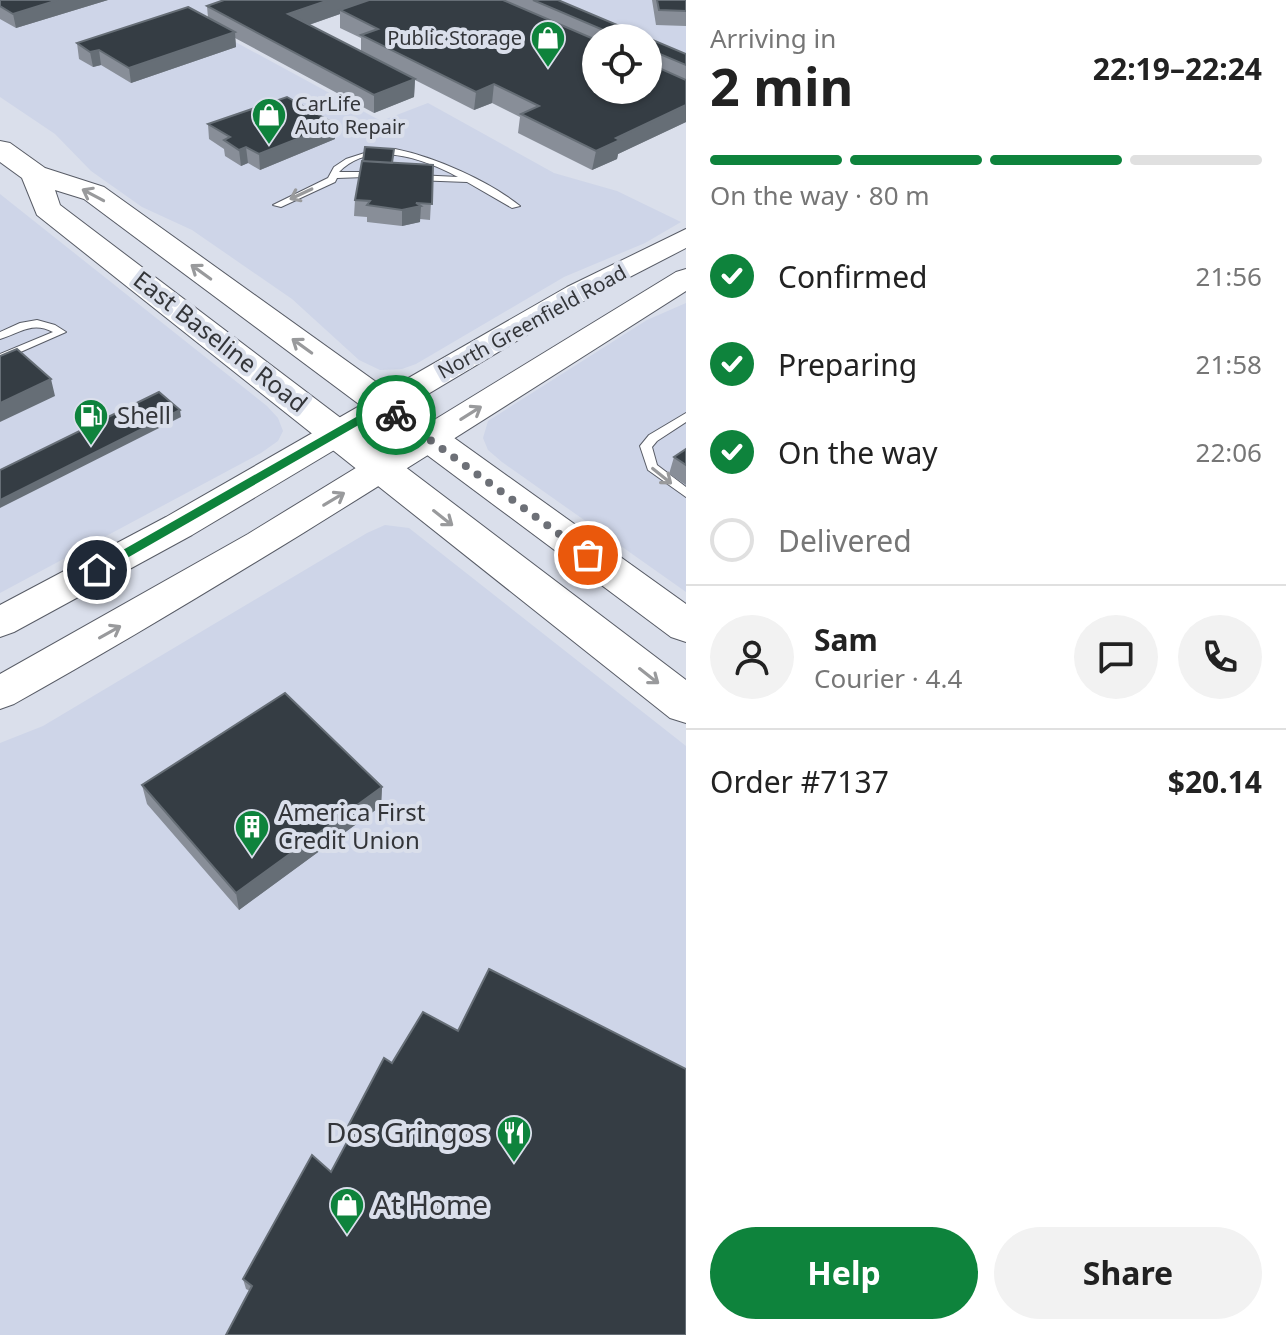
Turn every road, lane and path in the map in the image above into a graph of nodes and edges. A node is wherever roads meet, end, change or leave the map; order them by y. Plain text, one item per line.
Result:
1 (0, 149) edge
2 (346, 163) junction
3 (393, 163) edge
4 (439, 165) junction
5 (454, 172) junction
6 (334, 173) junction
7 (35, 174) junction
8 (468, 180) junction
9 (278, 205) dead end
10 (515, 206) dead end
11 (686, 237) edge
12 (686, 278) edge
13 (0, 336) edge
14 (0, 358) edge
15 (383, 406) junction
16 (686, 417) edge
17 (338, 433) junction
18 (429, 440) junction
19 (382, 469) junction
20 (686, 493) edge
21 (0, 622) edge
22 (686, 626) edge
23 (0, 693) edge
24 (686, 705) edge

1 - 7 main road, East Baseline Road
2 - 4 lane
2 - 6 lane
2 - 6 lane
3 - 4 lane
4 - 5 lane
5 - 8 lane
5 - 8 lane
6 -> 9 lane
15 -> 7 main road, East Baseline Road
7 - 17 main road, East Baseline Road
8 - 10 lane
11 - 15 main road, North Greenfield Road
18 -> 12 main road, North Greenfield Road
13 - 14 lane
15 - 17 main road, North Greenfield Road
15 - 18 main road, East Baseline Road
16 -> 20 lane
17 - 19 main road, East Baseline Road
17 - 21 main road, North Greenfield Road
18 - 19 main road, North Greenfield Road
18 - 22 main road, East Baseline Road
23 -> 19 main road, North Greenfield Road
19 -> 24 main road, East Baseline Road

